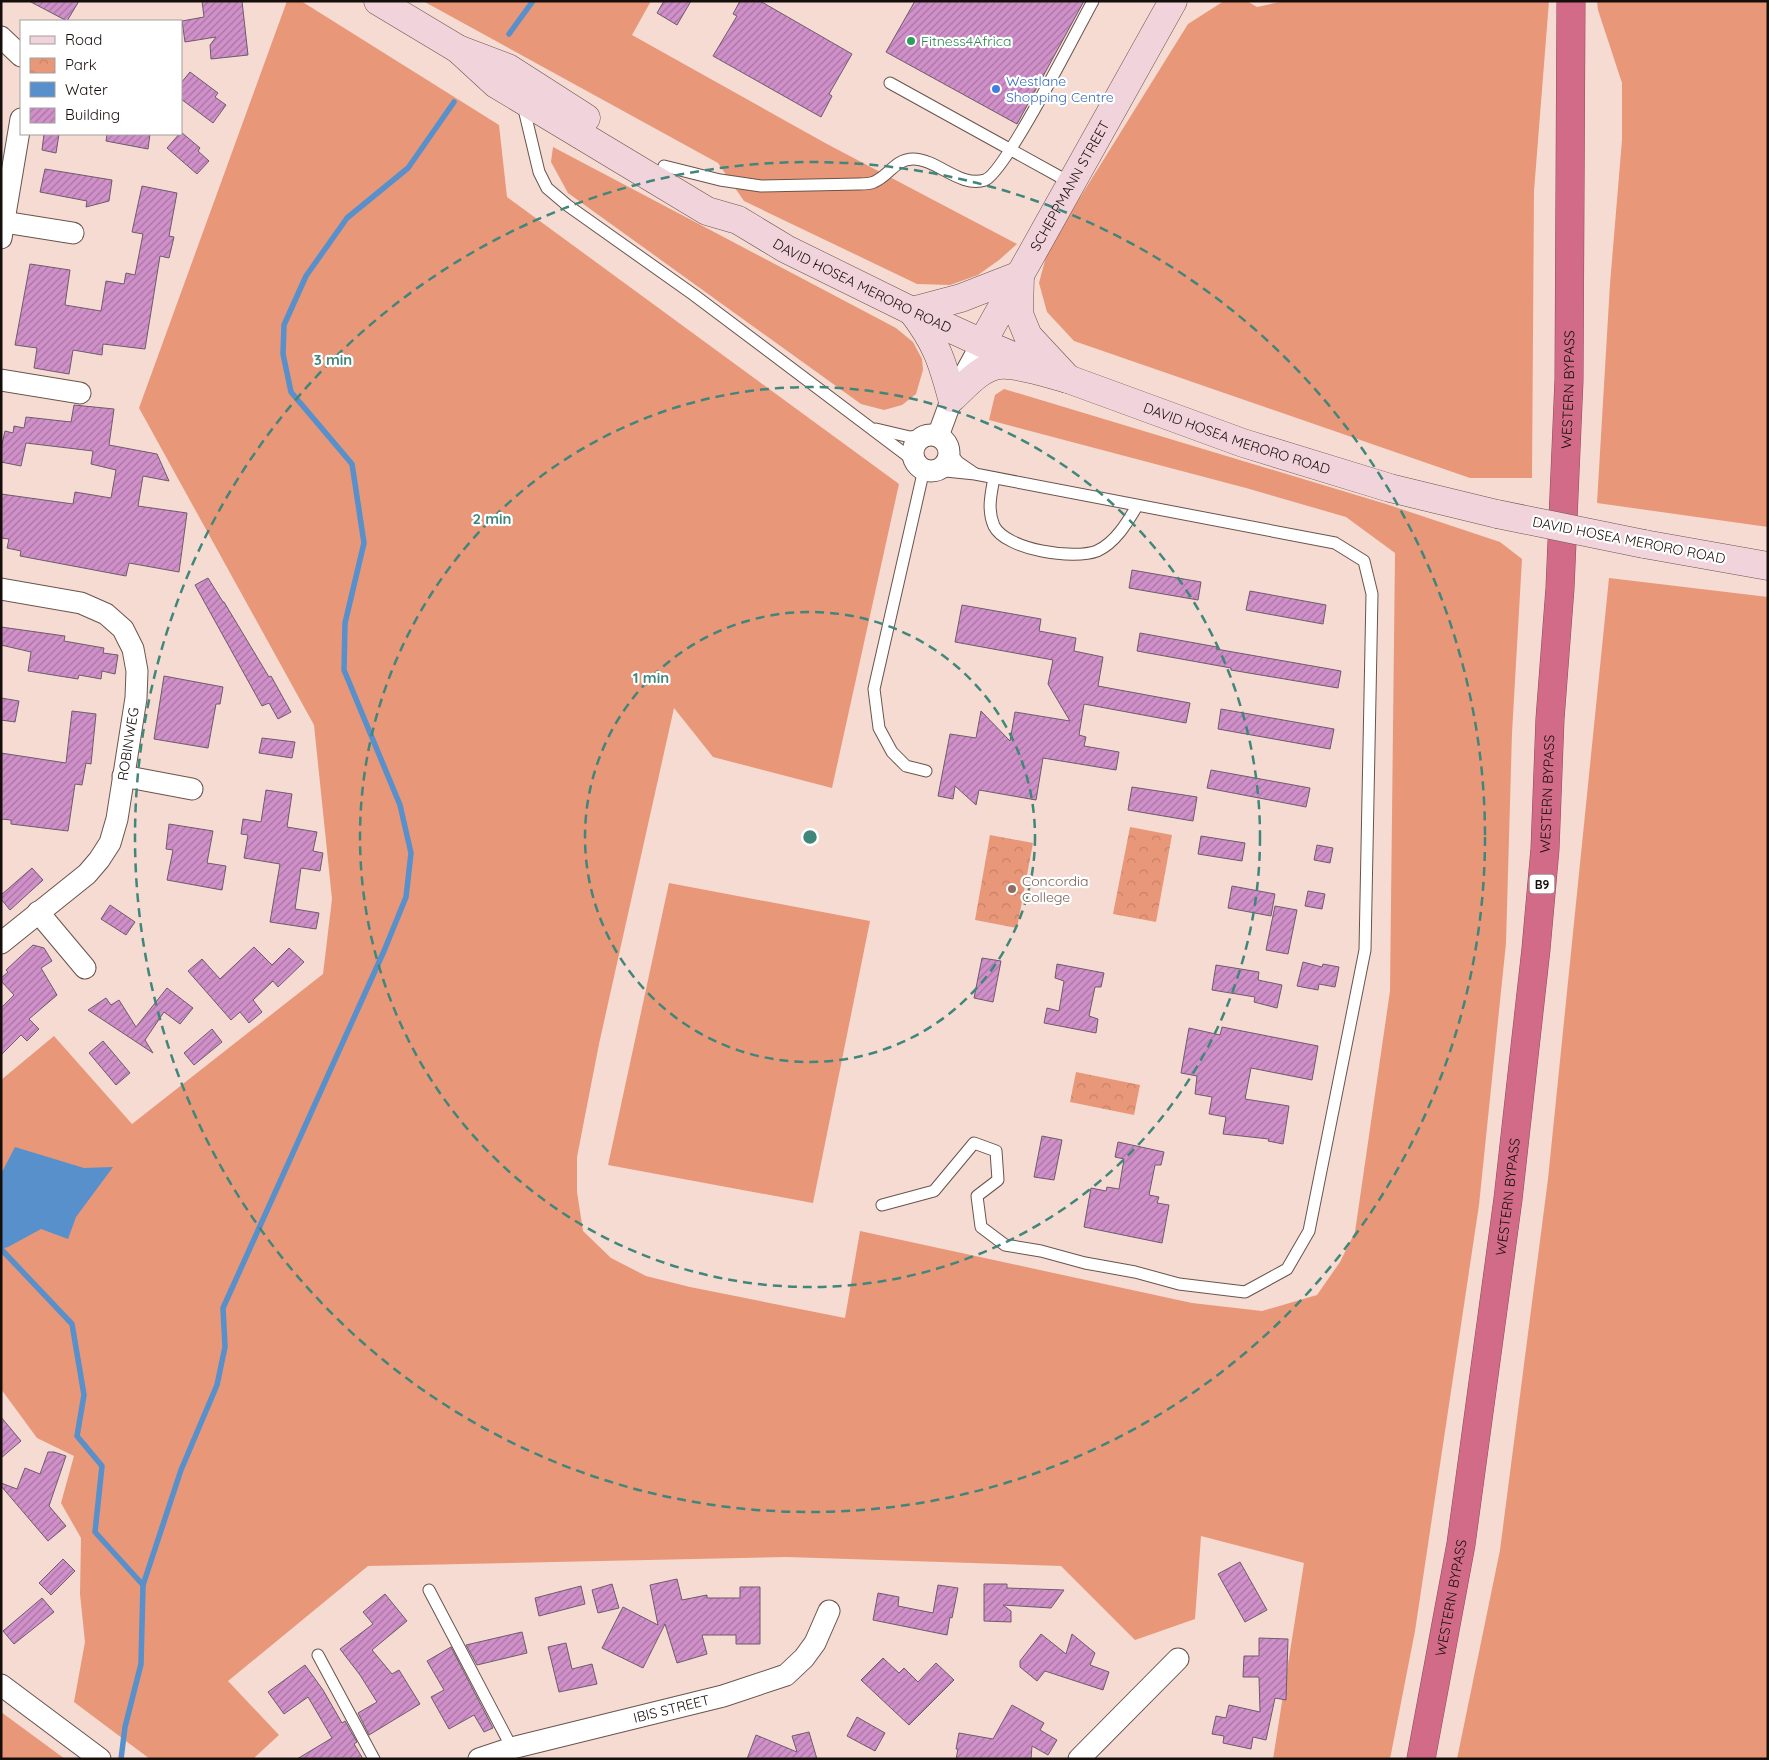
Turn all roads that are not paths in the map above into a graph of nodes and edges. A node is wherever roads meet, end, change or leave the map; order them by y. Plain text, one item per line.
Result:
1 (378, 1) edge
2 (1093, 1) edge
3 (1173, 1) edge
4 (1571, 1) edge
5 (1, 37) edge
6 (458, 49) junction
7 (20, 55) edge
8 (890, 82) dead end
9 (522, 100) junction
10 (20, 125) edge
11 (1011, 149) junction
12 (664, 166) junction
13 (1071, 183) junction
14 (738, 220) junction
15 (3, 230) edge
16 (73, 233) dead end
17 (1020, 275) junction
18 (912, 311) junction
19 (982, 343) junction
20 (1068, 379) junction
21 (1, 380) edge
22 (80, 392) dead end
23 (952, 398) junction
24 (871, 428) junction
25 (938, 441) junction
26 (926, 467) junction
27 (975, 474) junction
28 (994, 478) junction
29 (1137, 506) junction
30 (1768, 566) edge
31 (1, 589) edge
32 (926, 770) dead end
33 (123, 776) junction
34 (192, 789) dead end
35 (38, 912) junction
36 (1, 943) edge
37 (85, 968) dead end
38 (882, 1205) dead end
39 (429, 1590) dead end
40 (829, 1611) dead end
41 (318, 1654) dead end
42 (1178, 1659) dead end
43 (1, 1685) edge
44 (512, 1748) junction
45 (100, 1759) edge
46 (374, 1759) edge
47 (479, 1759) edge
48 (1079, 1759) edge
49 (1421, 1759) edge

1 - 6 main road, DAVID HOSEA MERORO ROAD
2 - 11 lane
3 - 13 main road, SCHEPPMANN STREET
4 - 49 highway, WESTERN BYPASS / B9
5 - 7 street
6 - 9 main road, DAVID HOSEA MERORO ROAD
6 - 12 main road, DAVID HOSEA MERORO ROAD
8 - 11 lane
9 - 14 main road, DAVID HOSEA MERORO ROAD
9 - 24 lane
10 - 15 street
11 - 12 lane
11 - 13 lane
12 - 14 main road, DAVID HOSEA MERORO ROAD
13 - 17 main road, SCHEPPMANN STREET
14 - 18 main road, DAVID HOSEA MERORO ROAD
15 - 16 street
17 - 18 main road
17 - 19 main road, SCHEPPMANN STREET
17 - 20 main road
18 - 19 main road, DAVID HOSEA MERORO ROAD
18 - 23 main road
19 - 20 main road, DAVID HOSEA MERORO ROAD
19 - 23 street
20 - 23 main road
20 - 30 main road, DAVID HOSEA MERORO ROAD, bridge
21 - 22 street
23 - 25 street
24 - 25 lane
24 - 26 lane
25 - 26 street
25 - 26 street
25 - 27 lane
26 - 27 lane
26 - 32 lane
27 - 28 lane
28 - 29 lane
28 - 29 lane
29 - 38 lane
31 - 33 street, ROBINWEG
33 - 34 street
33 - 35 street, ROBINWEG
35 - 36 street, ROBINWEG
35 - 37 street
39 - 44 lane
40 - 44 street, IBIS STREET
41 - 46 lane
42 - 48 street
43 - 45 street
44 - 47 street, IBIS STREET

